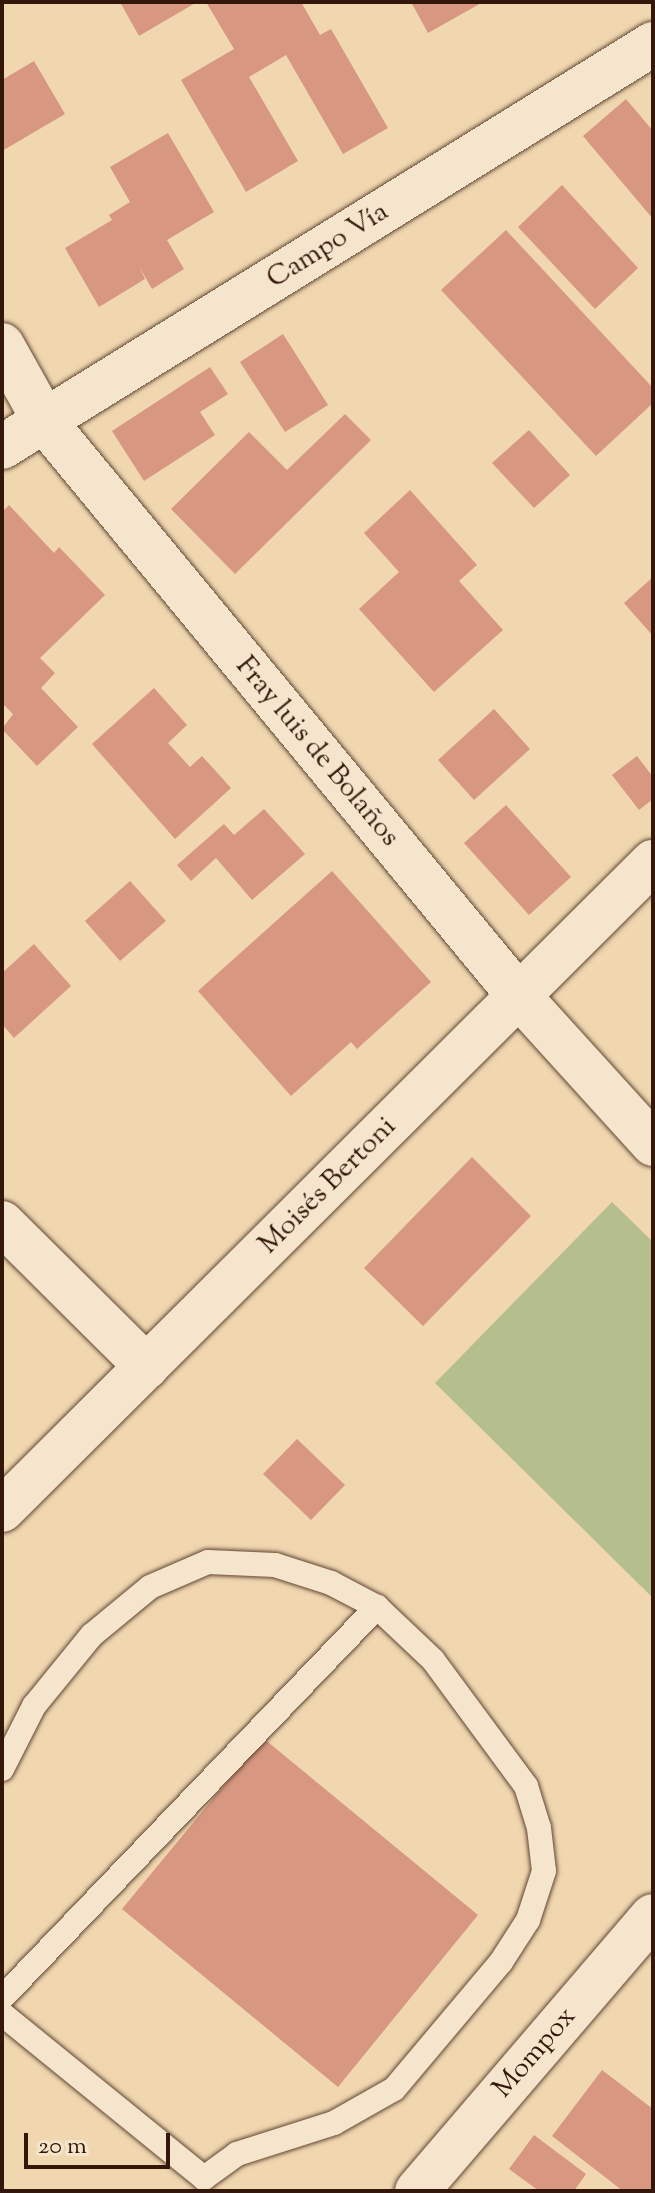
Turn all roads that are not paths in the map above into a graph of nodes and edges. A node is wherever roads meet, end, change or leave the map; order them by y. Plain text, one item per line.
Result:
1 (653, 44) edge
2 (2, 345) edge
3 (45, 422) junction
4 (2, 447) edge
5 (653, 862) edge
6 (519, 996) junction
7 (653, 1144) edge
8 (2, 1223) edge
9 (147, 1367) junction
10 (2, 1510) edge
11 (377, 1607) junction
12 (2, 1769) edge
13 (653, 1916) edge
14 (2, 1998) edge
15 (2, 2014) edge
16 (199, 2185) edge
17 (417, 2191) edge

1 - 3 street, Campo Vía
2 - 3 street, Fray luis de Bolaños
3 - 4 street, Campo Vía
3 - 6 street, Fray luis de Bolaños
5 - 6 street, Moisés Bertoni
6 - 7 street, Fray luis de Bolaños
6 - 9 street, Moisés Bertoni
8 - 9 street
9 - 10 street, Moisés Bertoni
11 - 12 lane
11 - 14 lane
11 - 16 lane
13 - 17 street, Mompox
15 - 16 lane

